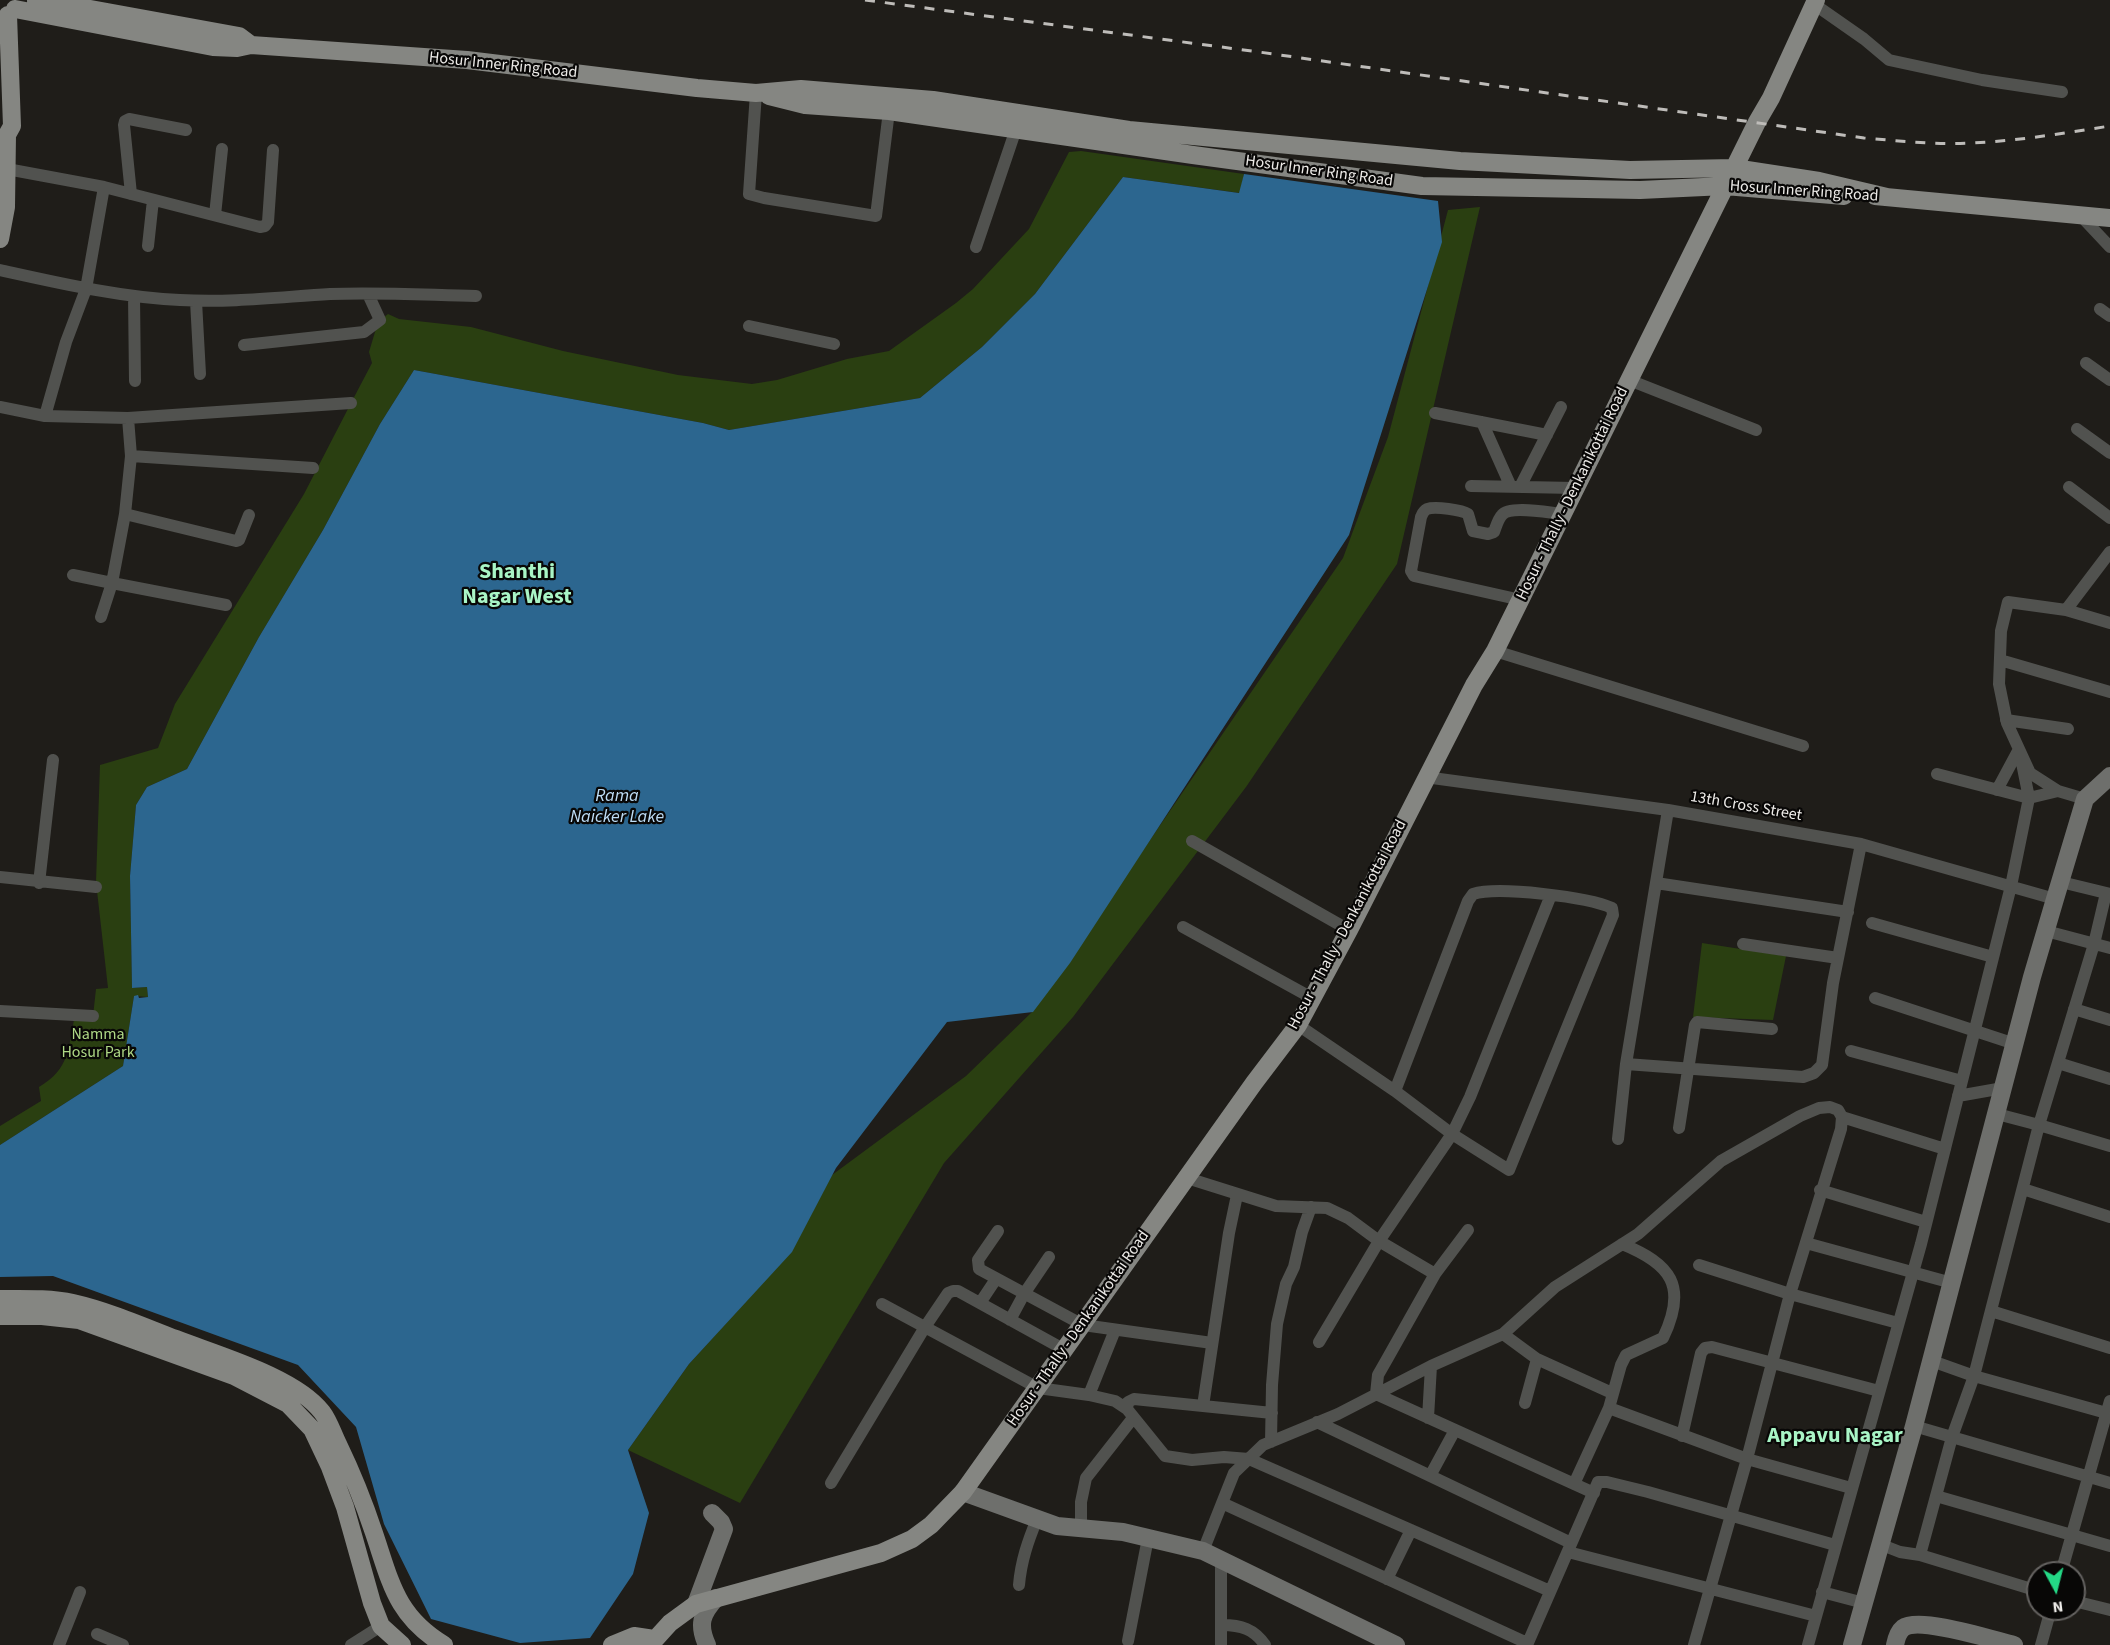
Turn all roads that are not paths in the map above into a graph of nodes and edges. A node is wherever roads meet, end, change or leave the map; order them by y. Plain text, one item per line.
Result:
1 (1815, 2) edge
2 (13, 8) edge
3 (2062, 92) dead end
4 (756, 93) junction
5 (889, 111) junction
6 (1016, 129) junction
7 (186, 130) dead end
8 (4, 131) edge
9 (222, 149) dead end
10 (273, 150) dead end
11 (1507, 163) junction
12 (1734, 168) junction
13 (7, 169) junction
14 (1725, 186) junction
15 (104, 187) junction
16 (1506, 188) junction
17 (131, 194) junction
18 (1887, 197) junction
19 (153, 200) junction
20 (2079, 214) junction
21 (215, 215) junction
22 (2110, 218) edge
23 (0, 239) edge
24 (148, 246) dead end
25 (976, 247) dead end
26 (2110, 247) edge
27 (0, 270) edge
28 (86, 289) junction
29 (368, 294) junction
30 (134, 296) junction
31 (476, 296) dead end
32 (196, 301) junction
33 (749, 326) dead end
34 (834, 344) dead end
35 (244, 345) dead end
36 (2086, 363) dead end
37 (200, 374) dead end
38 (2110, 380) edge
39 (135, 381) dead end
40 (1629, 381) junction
41 (351, 403) dead end
42 (0, 407) edge
43 (1561, 407) dead end
44 (1435, 413) dead end
45 (45, 416) junction
46 (128, 418) junction
47 (1482, 422) junction
48 (2077, 429) dead end
49 (1756, 430) dead end
50 (1547, 435) junction
51 (2110, 453) edge
52 (131, 456) junction
53 (313, 468) dead end
54 (1471, 486) dead end
55 (1516, 487) junction
56 (2069, 487) dead end
57 (1575, 488) junction
58 (125, 514) junction
59 (1563, 514) junction
60 (249, 515) dead end
61 (2110, 518) edge
62 (2110, 552) edge
63 (73, 574) dead end
64 (112, 583) junction
65 (1521, 600) junction
66 (226, 606) dead end
67 (2066, 610) junction
68 (100, 617) dead end
69 (2110, 623) edge
70 (1495, 651) junction
71 (2000, 660) junction
72 (2110, 692) edge
73 (2009, 726) junction
74 (2068, 729) dead end
75 (1803, 746) dead end
76 (2019, 749) junction
77 (53, 760) dead end
78 (1937, 774) dead end
79 (1425, 777) junction
80 (2107, 782) edge
81 (1997, 790) junction
82 (2058, 791) junction
83 (2029, 798) junction
84 (2085, 799) junction
85 (1668, 810) junction
86 (1192, 841) dead end
87 (1861, 844) junction
88 (0, 877) edge
89 (39, 883) junction
90 (1656, 883) junction
91 (2011, 886) junction
92 (96, 887) dead end
93 (2058, 891) junction
94 (2108, 893) edge
95 (1551, 895) junction
96 (1848, 912) junction
97 (1872, 924) dead end
98 (1183, 927) dead end
99 (1349, 930) junction
100 (2046, 931) junction
101 (1743, 944) dead end
102 (2094, 944) junction
103 (2110, 948) edge
104 (1993, 957) junction
105 (1838, 958) junction
106 (1312, 998) junction
107 (1875, 998) dead end
108 (2074, 1009) junction
109 (0, 1011) edge
110 (93, 1016) dead end
111 (2110, 1020) edge
112 (1298, 1025) junction
113 (1772, 1029) dead end
114 (1974, 1032) junction
115 (2015, 1044) junction
116 (1851, 1051) dead end
117 (2058, 1063) junction
118 (1626, 1064) junction
119 (1689, 1069) junction
120 (2110, 1079) edge
121 (1962, 1081) junction
122 (2003, 1088) junction
123 (1395, 1090) junction
124 (1958, 1096) junction
125 (1996, 1114) junction
126 (1842, 1117) junction
127 (2039, 1125) junction
128 (1679, 1128) dead end
129 (1452, 1134) junction
130 (1618, 1139) dead end
131 (2110, 1146) edge
132 (1945, 1149) junction
133 (1187, 1178) junction
134 (2023, 1189) junction
135 (1820, 1190) junction
136 (1237, 1195) junction
137 (1311, 1208) junction
138 (2110, 1216) edge
139 (1926, 1222) junction
140 (1468, 1230) dead end
141 (998, 1231) dead end
142 (1379, 1241) junction
143 (1806, 1243) junction
144 (1622, 1244) junction
145 (1049, 1257) dead end
146 (1699, 1265) dead end
147 (1913, 1273) junction
148 (1435, 1274) junction
149 (996, 1279) junction
150 (1952, 1283) junction
151 (1024, 1294) junction
152 (1790, 1294) junction
153 (0, 1299) edge
154 (980, 1303) junction
155 (882, 1304) dead end
156 (1991, 1311) junction
157 (0, 1316) edge
158 (1010, 1320) junction
159 (1898, 1323) junction
160 (1083, 1325) junction
161 (925, 1327) junction
162 (1115, 1330) junction
163 (1503, 1334) junction
164 (1319, 1342) dead end
165 (1212, 1343) junction
166 (2110, 1348) edge
167 (1065, 1350) junction
168 (1537, 1359) junction
169 (1932, 1361) junction
170 (1771, 1364) junction
171 (1431, 1366) junction
172 (1974, 1376) junction
173 (1038, 1388) junction
174 (1879, 1391) junction
175 (1612, 1393) junction
176 (1376, 1394) junction
177 (1089, 1395) junction
178 (1525, 1403) dead end
179 (1203, 1406) junction
180 (1609, 1408) junction
181 (2109, 1409) edge
182 (1272, 1413) junction
183 (1130, 1414) junction
184 (1428, 1418) junction
185 (1317, 1422) junction
186 (1914, 1426) junction
187 (1455, 1430) junction
188 (1682, 1436) junction
189 (1952, 1437) junction
190 (1271, 1442) junction
191 (1747, 1458) junction
192 (1249, 1459) junction
193 (1430, 1476) junction
194 (2088, 1477) junction
195 (831, 1483) dead end
196 (2110, 1483) edge
197 (1574, 1484) junction
198 (1851, 1488) junction
199 (963, 1492) junction
200 (1594, 1492) junction
201 (1936, 1496) junction
202 (1222, 1503) junction
203 (712, 1514) dead end
204 (1731, 1515) junction
205 (1037, 1519) junction
206 (1081, 1528) junction
207 (1411, 1530) junction
208 (2072, 1535) junction
209 (1148, 1538) junction
210 (1834, 1545) junction
211 (1882, 1545) junction
212 (2110, 1546) edge
213 (1569, 1548) junction
214 (1203, 1551) junction
215 (1920, 1555) junction
216 (1221, 1560) junction
217 (2064, 1561) edge
218 (1387, 1579) junction
219 (1019, 1585) dead end
220 (2026, 1587) edge
221 (1710, 1589) junction
222 (1550, 1591) junction
223 (80, 1592) dead end
224 (1822, 1592) junction
225 (716, 1598) junction
226 (1864, 1603) junction
227 (696, 1604) junction
228 (2086, 1604) edge
229 (2110, 1610) edge
230 (1816, 1616) junction
231 (2048, 1621) edge
232 (1222, 1625) junction
233 (381, 1626) junction
234 (97, 1634) dead end
235 (1128, 1641) dead end
236 (656, 1643) edge
237 (1527, 1644) edge
238 (59, 1645) edge
239 (121, 1645) edge
240 (351, 1645) edge
241 (402, 1645) edge
242 (444, 1645) edge
243 (612, 1645) edge
244 (707, 1645) edge
245 (1221, 1645) edge
246 (1265, 1645) edge
247 (1396, 1645) edge
248 (1694, 1645) edge
249 (1808, 1645) edge
250 (1852, 1645) edge
251 (1895, 1645) edge
252 (2014, 1645) edge
253 (2041, 1645) edge

1 - 3 street
1 - 12 main road, Hosur - Thally - Denkanikottai Road
2 - 4 main road, Hosur Inner Ring Road
2 - 8 main road
4 - 5 main road, Hosur Inner Ring Road
4 - 5 street
4 - 11 main road, Hosur Inner Ring Road
5 - 6 main road, Hosur Inner Ring Road
6 - 16 main road, Hosur Inner Ring Road
6 - 25 street
7 - 17 street
8 - 13 main road
9 - 21 street
10 - 21 street
11 - 12 main road, Hosur Inner Ring Road
11 - 16 main road
12 - 14 main road, Hosur - Thally - Denkanikottai Road
12 - 18 main road, Hosur Inner Ring Road
13 - 15 street
13 - 23 main road
14 - 16 main road, Hosur Inner Ring Road
14 - 18 main road, Hosur Inner Ring Road
14 - 40 main road, Hosur - Thally - Denkanikottai Road
15 - 17 street
15 - 28 street
17 - 19 street
18 - 20 main road, Hosur Inner Ring Road
19 - 21 street
19 - 24 street
20 - 22 main road, Hosur Inner Ring Road
20 - 26 street
27 - 28 street
28 - 30 street
28 - 45 street
29 - 31 street
29 - 32 street
29 - 35 street
30 - 32 street
30 - 39 street
32 - 37 street
33 - 34 street
36 - 38 street
40 - 49 street
40 - 57 main road, Hosur - Thally - Denkanikottai Road
41 - 46 street
42 - 45 street
43 - 50 street
44 - 47 street
45 - 46 street
46 - 52 street
47 - 50 street
47 - 55 street
48 - 51 street
50 - 55 street
52 - 53 street
52 - 58 street
54 - 55 street
55 - 57 street
56 - 61 street
57 - 59 main road, Hosur - Thally - Denkanikottai Road
58 - 60 street
58 - 64 street
59 - 65 main road, Hosur - Thally - Denkanikottai Road
59 - 65 street
62 - 67 street
63 - 64 street
64 - 66 street
64 - 68 street
65 - 70 main road, Hosur - Thally - Denkanikottai Road
67 - 69 street
67 - 71 street
70 - 75 street
70 - 79 main road, Hosur - Thally - Denkanikottai Road
71 - 72 street
71 - 73 street
73 - 74 street
73 - 76 street
76 - 81 street
76 - 82 street
76 - 83 street
77 - 89 street
78 - 81 street
79 - 85 street, 13th Cross Street
79 - 99 main road, Hosur - Thally - Denkanikottai Road
80 - 84 street
81 - 83 street
82 - 83 street
82 - 84 street
83 - 91 street
84 - 93 street
85 - 87 street, 13th Cross Street
85 - 90 street
86 - 99 street
87 - 91 street, 13th Cross Street
87 - 96 street
88 - 89 street
89 - 92 street
90 - 96 street
90 - 118 street
91 - 93 street, 13th Cross Street
91 - 104 street
93 - 94 street, 13th Cross Street
93 - 100 street
94 - 102 street
95 - 123 street
95 - 129 street
95 - 129 street
96 - 105 street
97 - 104 street
98 - 106 street
99 - 106 main road, Hosur - Thally - Denkanikottai Road
100 - 102 street
100 - 115 street
101 - 105 street
102 - 103 street
102 - 108 street
104 - 114 street
105 - 119 street
106 - 112 main road, Hosur - Thally - Denkanikottai Road
107 - 114 street
108 - 111 street
108 - 117 street
109 - 110 street
112 - 123 street
112 - 133 main road, Hosur - Thally - Denkanikottai Road
113 - 119 street
114 - 115 street
114 - 121 street
115 - 122 street
116 - 121 street
117 - 120 street
117 - 127 street
118 - 119 street
118 - 130 street
119 - 128 street
121 - 124 street
122 - 124 street
122 - 125 street
123 - 129 street
124 - 132 street
125 - 127 street
125 - 150 street
126 - 132 street
126 - 135 street
126 - 144 street
127 - 131 street
127 - 134 street
129 - 142 street
132 - 139 street
133 - 136 street
133 - 160 main road, Hosur - Thally - Denkanikottai Road
134 - 138 street
134 - 156 street
135 - 139 street
135 - 143 street
136 - 137 street
136 - 165 street
137 - 142 street
137 - 182 street
139 - 147 street
140 - 148 street
141 - 149 street
142 - 148 street
142 - 164 street
143 - 147 street
143 - 152 street
144 - 163 street
144 - 175 street
145 - 151 street
146 - 152 street
147 - 150 street
147 - 159 street
148 - 176 street
149 - 151 street
149 - 154 street
150 - 169 street
151 - 158 street
151 - 160 street
152 - 159 street
152 - 170 street
153 - 242 main road
154 - 158 street
154 - 161 street
155 - 161 street
156 - 166 street
156 - 172 street
157 - 233 main road
158 - 167 street
159 - 174 street
160 - 162 street
160 - 167 main road, Hosur - Thally - Denkanikottai Road
161 - 173 street
161 - 195 street
162 - 165 street
162 - 177 street
163 - 168 street
163 - 171 street
165 - 179 street
167 - 173 main road, Hosur - Thally - Denkanikottai Road
168 - 175 street
168 - 178 street
169 - 172 street
169 - 186 street
170 - 174 street
170 - 188 street
170 - 191 street
171 - 176 street
171 - 184 street
172 - 181 street
172 - 189 street
173 - 177 street
173 - 199 main road, Hosur - Thally - Denkanikottai Road
174 - 198 street
175 - 180 street
176 - 184 street
176 - 185 street
177 - 183 street
179 - 182 street
179 - 183 street
180 - 188 street
180 - 197 street
181 - 194 street
182 - 190 street
183 - 192 street
183 - 206 street
184 - 187 street
185 - 190 street
185 - 193 street
186 - 189 street
186 - 211 street
187 - 193 street
187 - 197 street
188 - 191 street
189 - 194 street
189 - 201 street
190 - 192 street
191 - 198 street
191 - 204 street
192 - 202 street
192 - 207 street
193 - 213 street
194 - 196 street
194 - 208 street
197 - 200 street
198 - 210 street
199 - 205 street
199 - 225 main road, Hosur - Thally - Denkanikottai Road
200 - 204 street
200 - 213 street
201 - 208 street
201 - 215 street
202 - 214 street
202 - 218 street
203 - 227 street
204 - 210 street
204 - 221 street
205 - 206 street
205 - 219 street
206 - 209 street
207 - 218 street
207 - 222 street
208 - 212 street
208 - 217 street
209 - 214 street
209 - 235 street
210 - 224 street
211 - 215 street
211 - 226 street
213 - 221 street
213 - 222 street
214 - 216 street
215 - 220 street
216 - 232 street
216 - 247 street
218 - 237 street
221 - 230 street
221 - 248 street
222 - 237 street
223 - 238 street
224 - 226 street
224 - 230 street
225 - 227 main road, Hosur - Thally - Denkanikottai Road
225 - 244 street
226 - 250 street
227 - 236 main road, Hosur - Thally - Denkanikottai Road
228 - 229 street
230 - 249 street
231 - 253 street
232 - 245 street
232 - 246 street
233 - 240 street
233 - 241 main road
234 - 239 street
236 - 243 main road, Hosur - Thally - Denkanikottai Road
251 - 252 street

